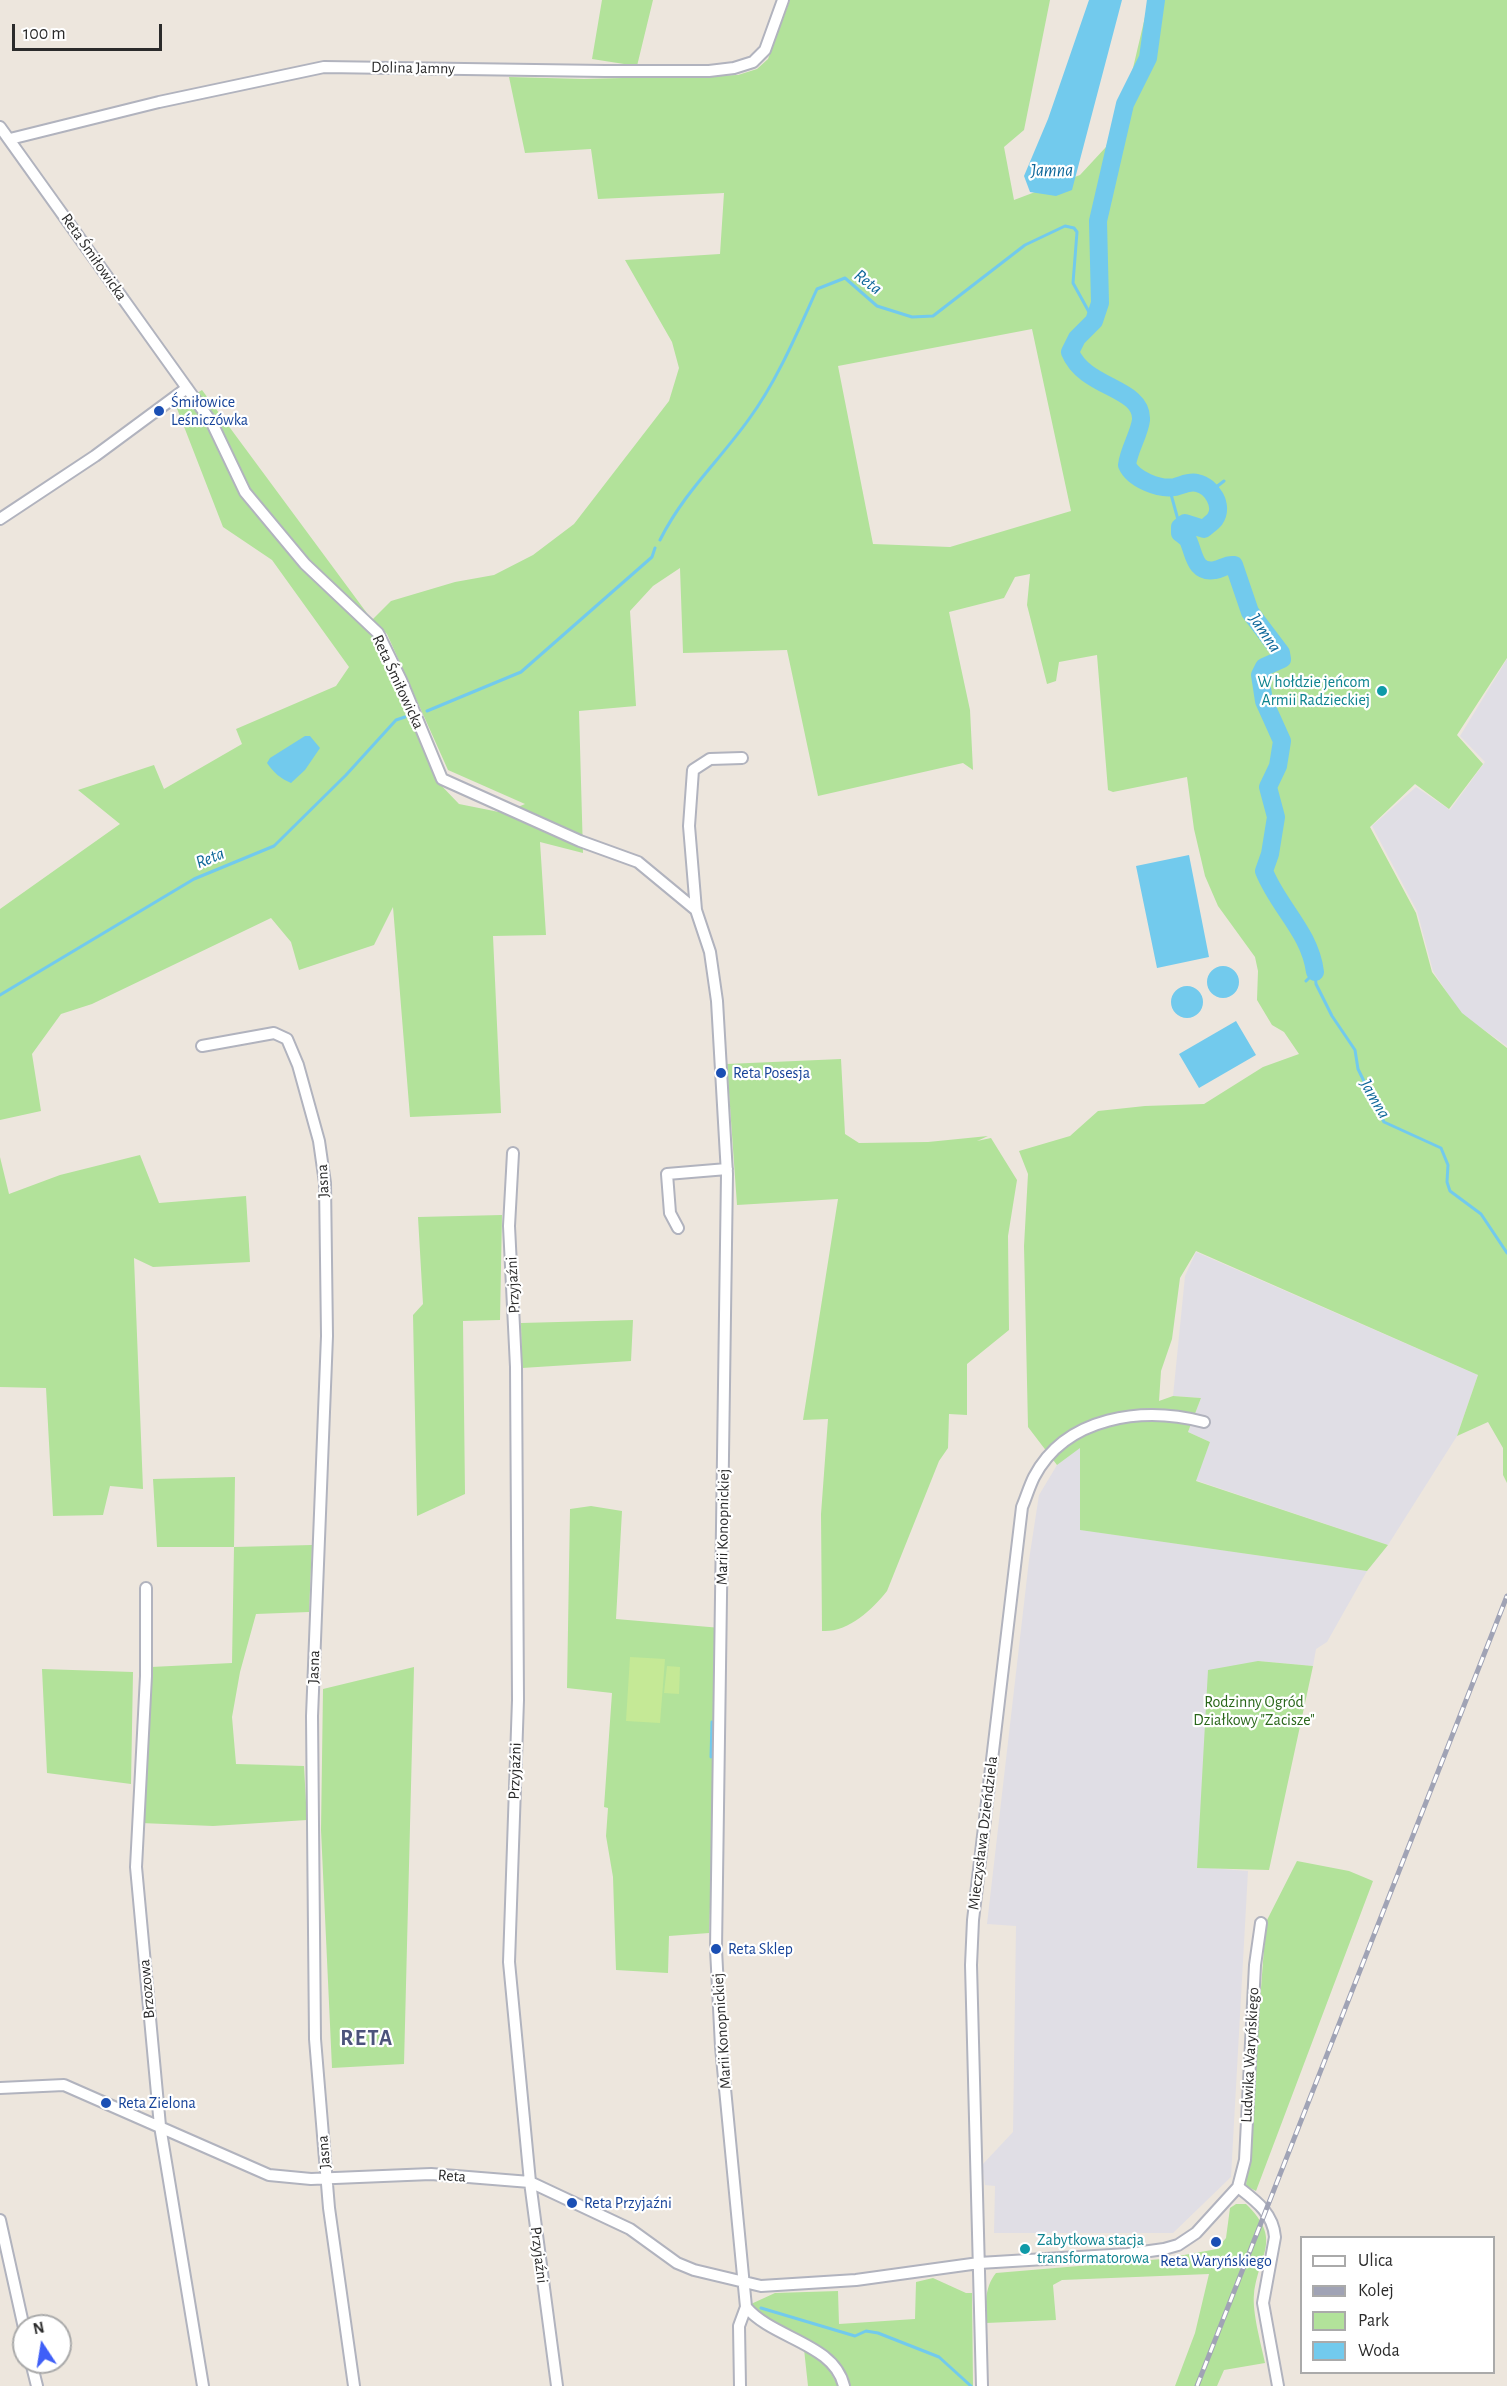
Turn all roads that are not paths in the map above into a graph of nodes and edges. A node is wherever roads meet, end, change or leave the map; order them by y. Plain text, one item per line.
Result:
1 (783, 0) edge
2 (0, 127) edge
3 (10, 139) junction
4 (187, 388) junction
5 (0, 519) edge
6 (742, 758) dead end
7 (696, 910) junction
8 (202, 1046) dead end
9 (513, 1153) dead end
10 (727, 1169) junction
11 (678, 1228) dead end
12 (1204, 1422) dead end
13 (146, 1588) dead end
14 (1261, 1923) dead end
15 (0, 2088) edge
16 (160, 2126) junction
17 (326, 2179) junction
18 (530, 2182) junction
19 (1238, 2187) junction
20 (0, 2220) edge
21 (978, 2263) junction
22 (745, 2283) junction
23 (746, 2307) junction
24 (21, 2314) edge
25 (203, 2386) edge
26 (354, 2386) edge
27 (557, 2386) edge
28 (740, 2386) edge
29 (844, 2386) edge
30 (982, 2386) edge
31 (1278, 2386) edge

1 - 3 street, Dolina Jamny
2 - 3 street, Reta Śmiłowicka
3 - 4 street, Reta Śmiłowicka
4 - 5 street
4 - 7 street, Reta Śmiłowicka
6 - 7 street, Marii Konopnickiej
7 - 10 street, Marii Konopnickiej
8 - 17 street, Jasna
9 - 18 street, Przyjaźni
10 - 11 street
10 - 22 street, Marii Konopnickiej
12 - 21 street, Mieczysława Dzieńdziela
13 - 16 street, Brzozowa
14 - 19 street, Ludwika Waryńskiego
15 - 16 street, Reta
16 - 17 street, Reta
16 - 25 street, Brzozowa
17 - 18 street, Reta
17 - 26 street, Jasna
18 - 22 street, Reta
18 - 27 street, Przyjaźni
19 - 21 street, Ludwika Waryńskiego
19 - 31 street
20 - 24 street
21 - 22 street, Ludwika Waryńskiego
21 - 30 street, Mieczysława Dzieńdziela
22 - 23 street
23 - 28 street
23 - 29 street

